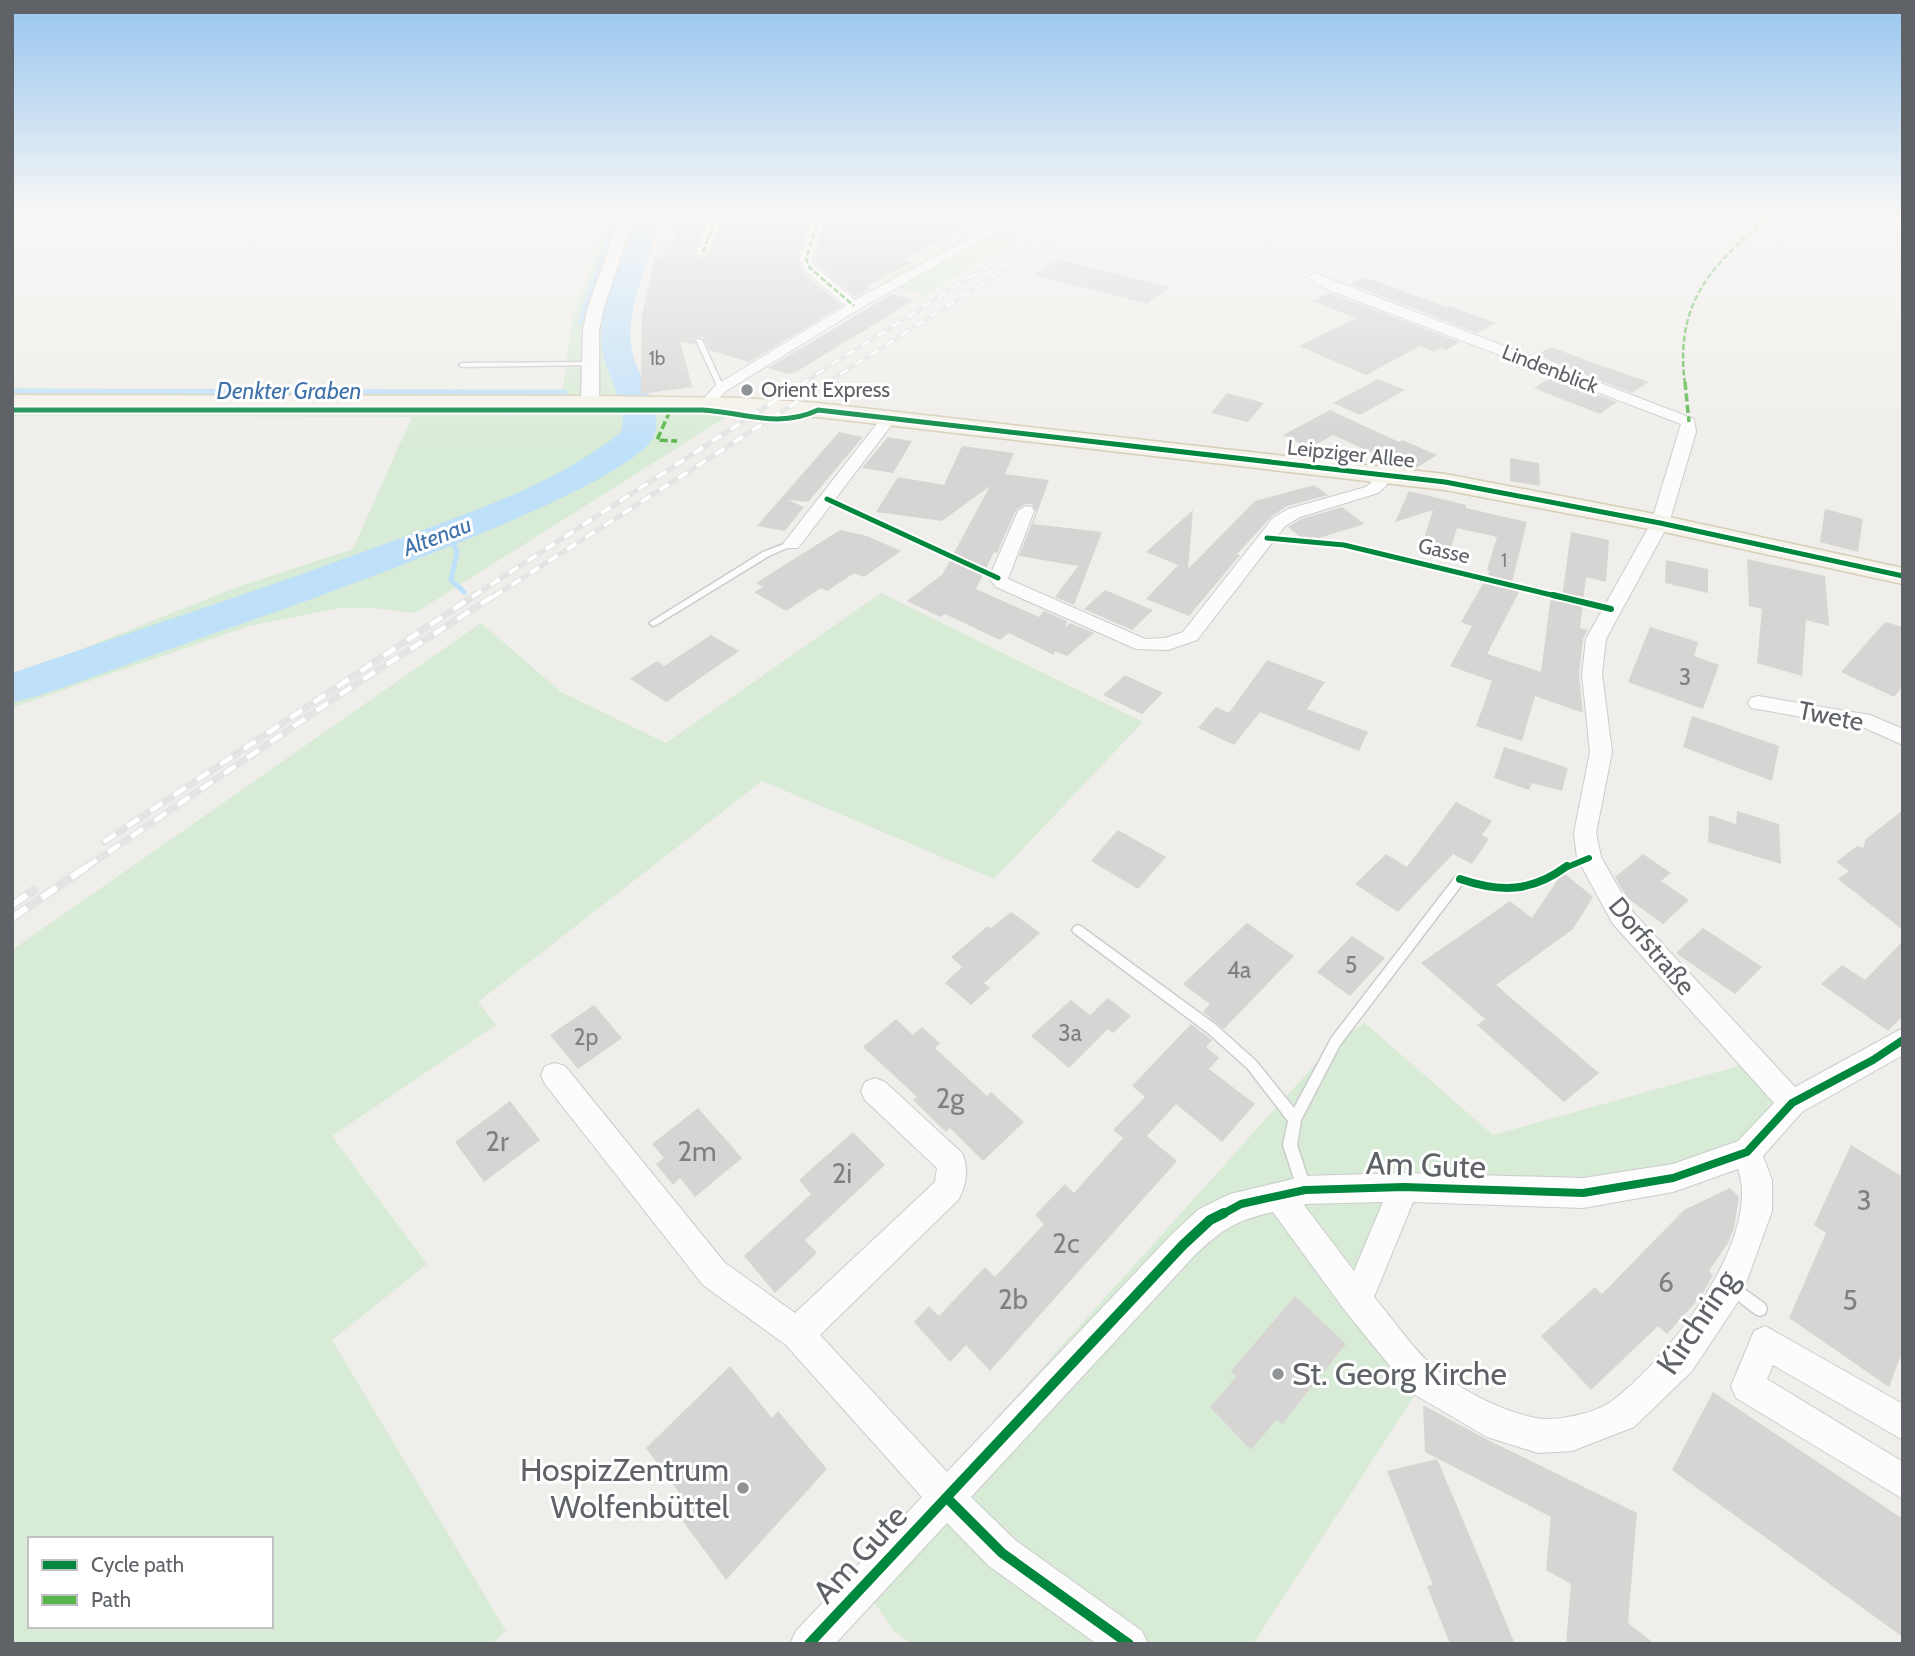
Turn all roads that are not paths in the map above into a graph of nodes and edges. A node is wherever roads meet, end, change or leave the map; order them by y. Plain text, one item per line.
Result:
1 (600, 294) edge
2 (840, 294) edge
3 (875, 294) edge
4 (1352, 294) edge
5 (854, 306) junction
6 (699, 340) dead end
7 (589, 364) junction
8 (462, 365) dead end
9 (713, 396) junction
10 (12, 402) edge
11 (590, 403) junction
12 (888, 419) junction
13 (1378, 474) junction
14 (1026, 511) dead end
15 (1660, 523) junction
16 (792, 544) joint
17 (1903, 576) edge
18 (653, 623) dead end
19 (1758, 703) dead end
20 (1903, 738) edge
21 (1460, 879) dead end
22 (1078, 930) dead end
23 (1903, 1040) edge
24 (555, 1075) dead end
25 (875, 1091) dead end
26 (1792, 1103) junction
27 (1295, 1119) junction
28 (1747, 1152) junction
29 (1404, 1187) junction
30 (1292, 1192) junction
31 (1730, 1286) junction
32 (1357, 1301) junction
33 (1760, 1309) dead end
34 (797, 1334) junction
35 (1903, 1423) edge
36 (1903, 1482) edge
37 (947, 1499) junction
38 (809, 1644) edge
39 (1129, 1644) edge

1 - 7 street
2 - 5 street
3 - 5 street
4 - 15 street, Lindenblick
5 - 9 street
6 - 9 lane
7 - 8 lane
7 - 11 street
9 - 11 main road, Leipziger Allee
9 - 12 main road, Leipziger Allee
10 - 11 main road, Leipziger Allee
12 - 13 main road, Leipziger Allee
12 - 16 street
13 - 14 street
13 - 15 main road, Leipziger Allee
15 - 17 main road, Leipziger Allee
15 - 26 street, Dorfstraße
16 - 18 lane
19 - 20 street, Twete
21 - 27 lane
22 - 27 lane
23 - 26 street
24 - 34 street
25 - 34 street
26 - 28 street, Am Gute
27 - 30 lane
28 - 29 street, Am Gute
28 - 31 street, Kirchring
29 - 30 street, Am Gute
29 - 32 street
30 - 32 street, Kirchring
30 - 37 street, Am Gute
31 - 32 street, Kirchring
31 - 33 lane
34 - 37 street
35 - 36 street
37 - 38 street, Am Gute
37 - 39 street

